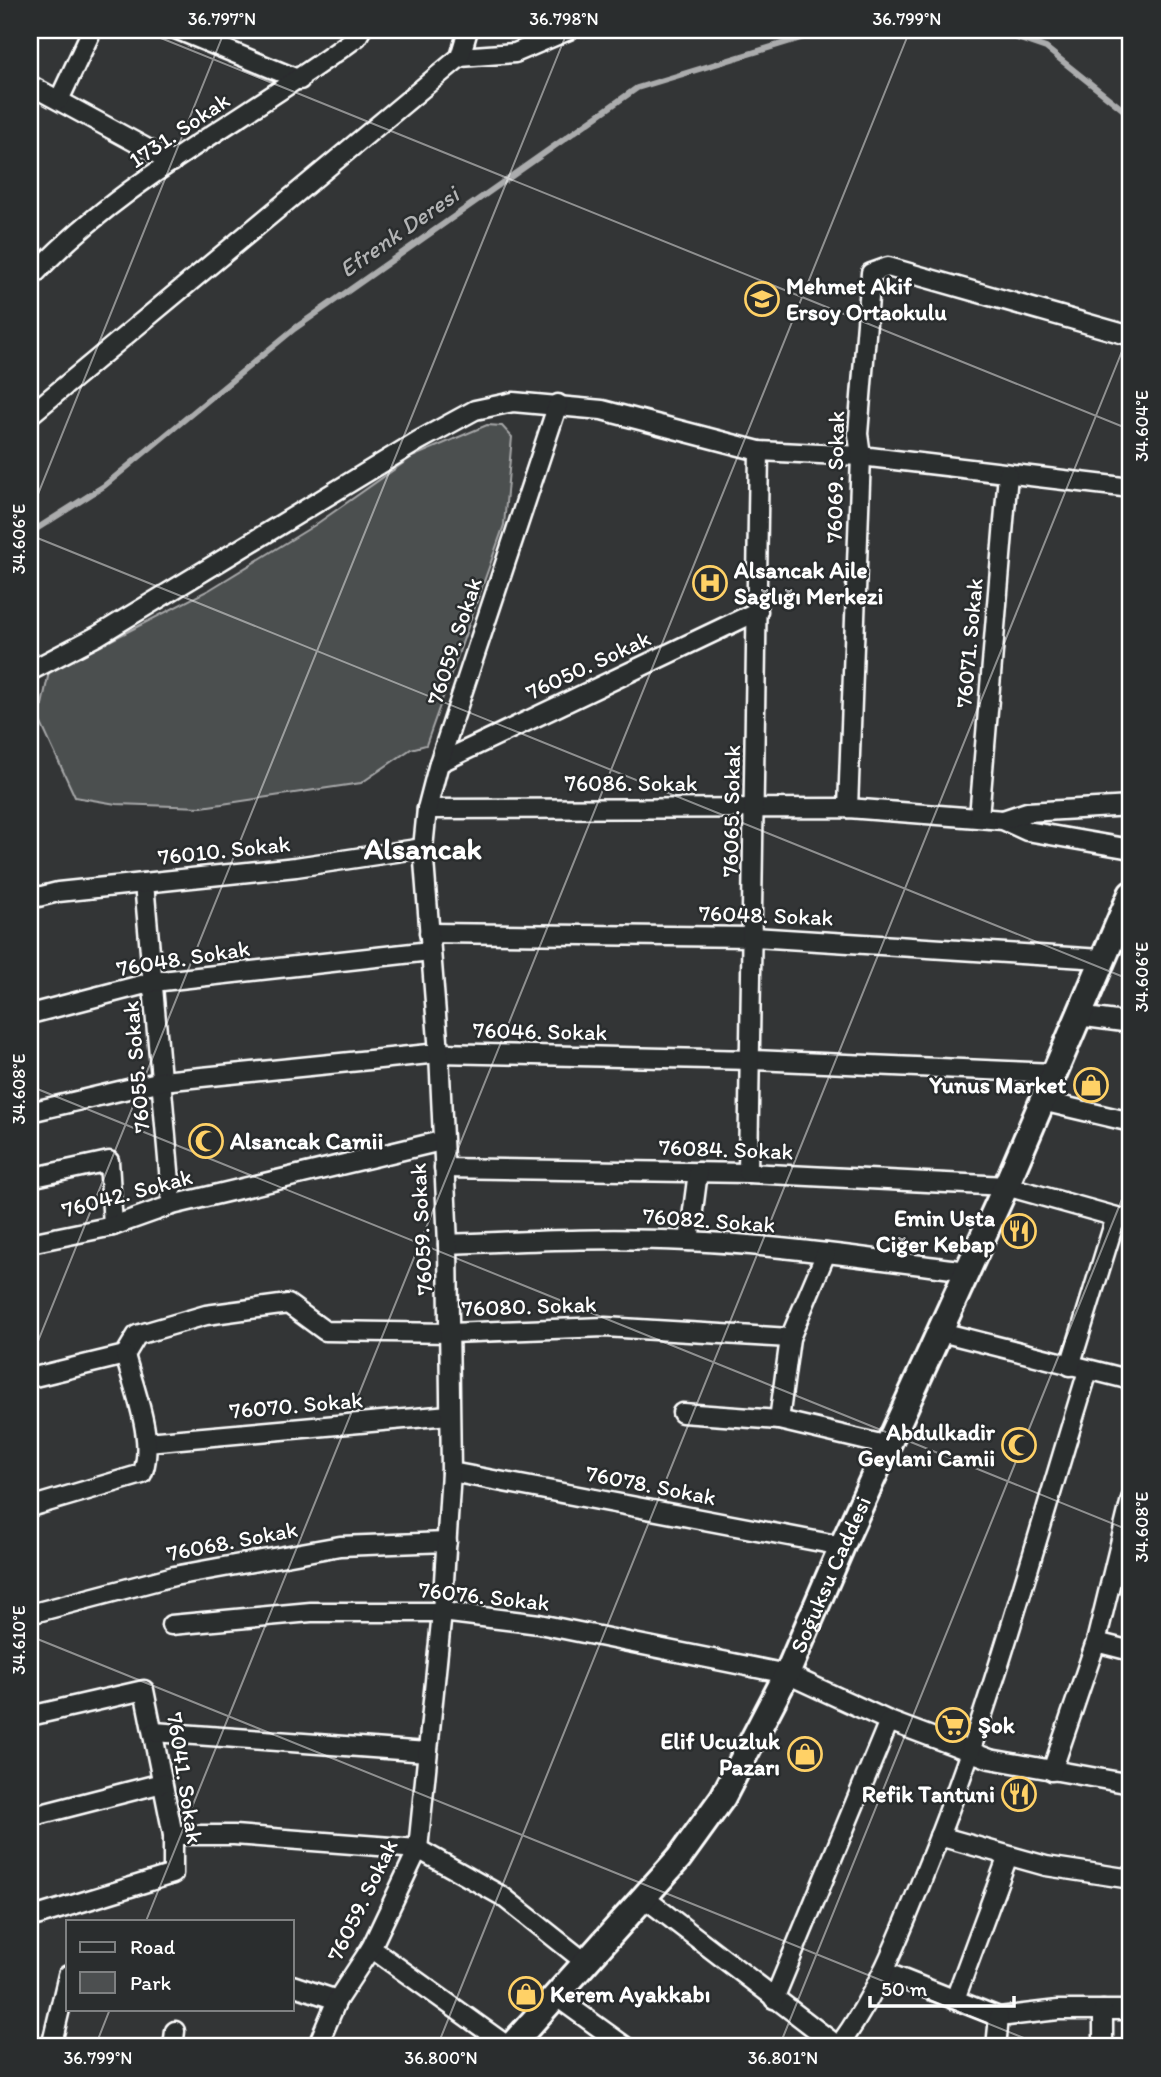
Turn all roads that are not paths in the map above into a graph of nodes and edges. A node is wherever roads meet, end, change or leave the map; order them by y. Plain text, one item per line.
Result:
1 (92, 30) edge
2 (178, 30) edge
3 (468, 30) edge
4 (569, 30) edge
5 (362, 32) edge
6 (460, 57) junction
7 (300, 80) junction
8 (30, 85) edge
9 (59, 100) junction
10 (172, 162) junction
11 (30, 279) edge
12 (1131, 336) edge
13 (558, 404) junction
14 (30, 415) edge
15 (759, 451) junction
16 (861, 456) junction
17 (1008, 474) junction
18 (1131, 488) edge
19 (758, 611) junction
20 (30, 671) edge
21 (439, 763) junction
22 (1131, 806) edge
23 (755, 807) junction
24 (848, 808) junction
25 (427, 809) junction
26 (979, 817) junction
27 (1003, 820) junction
28 (423, 848) junction
29 (1131, 849) edge
30 (144, 883) junction
31 (1131, 894) edge
32 (30, 899) edge
33 (1125, 916) edge
34 (429, 933) junction
35 (753, 937) junction
36 (430, 951) junction
37 (1101, 959) junction
38 (153, 982) junction
39 (30, 1014) edge
40 (1078, 1016) junction
41 (1131, 1023) edge
42 (439, 1053) junction
43 (752, 1060) junction
44 (1054, 1073) junction
45 (162, 1081) junction
46 (1042, 1101) junction
47 (30, 1112) edge
48 (1131, 1122) edge
49 (441, 1141) junction
50 (444, 1168) junction
51 (698, 1172) junction
52 (748, 1173) junction
53 (30, 1178) edge
54 (1006, 1186) junction
55 (172, 1205) junction
56 (1124, 1219) edge
57 (113, 1226) junction
58 (689, 1241) junction
59 (30, 1243) edge
60 (447, 1244) junction
61 (826, 1253) junction
62 (967, 1271) junction
63 (941, 1332) junction
64 (450, 1333) junction
65 (790, 1338) junction
66 (125, 1356) junction
67 (1070, 1366) junction
68 (1088, 1371) junction
69 (30, 1378) edge
70 (1131, 1380) edge
71 (682, 1413) dead end
72 (449, 1415) junction
73 (779, 1420) junction
74 (147, 1442) junction
75 (889, 1446) junction
76 (452, 1472) junction
77 (1131, 1499) edge
78 (30, 1507) edge
79 (447, 1542) junction
80 (842, 1546) junction
81 (442, 1612) junction
82 (30, 1614) edge
83 (171, 1625) dead end
84 (1096, 1642) junction
85 (1131, 1651) edge
86 (787, 1674) junction
87 (30, 1716) edge
88 (889, 1721) junction
89 (154, 1732) junction
90 (427, 1752) junction
91 (970, 1752) junction
92 (1052, 1771) junction
93 (162, 1783) junction
94 (1131, 1784) edge
95 (30, 1817) edge
96 (173, 1835) junction
97 (939, 1836) junction
98 (418, 1849) junction
99 (1008, 1856) junction
100 (1131, 1879) edge
101 (642, 1896) junction
102 (30, 1918) edge
103 (371, 1948) junction
104 (585, 1962) junction
105 (885, 1972) junction
106 (66, 1983) edge
107 (294, 1986) edge
108 (554, 1995) junction
109 (774, 1999) junction
110 (337, 2000) junction
111 (955, 2000) junction
112 (1103, 2010) junction
113 (1131, 2010) edge
114 (999, 2017) junction
115 (51, 2047) edge
116 (317, 2047) edge
117 (510, 2047) edge
118 (626, 2047) edge
119 (838, 2047) edge
120 (996, 2047) edge
121 (1103, 2047) edge

1 - 9 street
2 - 7 street
3 - 6 street
4 - 6 street
5 - 7 street, 1731. Sokak
6 - 14 street
7 - 10 street, 1731. Sokak
8 - 9 street
9 - 10 street
10 - 11 street, 1731. Sokak
12 - 16 street, 76069. Sokak
13 - 15 street
13 - 20 street
13 - 21 street, 76059. Sokak
15 - 16 street
15 - 19 street, 76065. Sokak
16 - 17 street
16 - 24 street, 76069. Sokak
17 - 18 street
17 - 26 street, 76071. Sokak
19 - 21 street, 76050. Sokak
19 - 23 street, 76065. Sokak
21 - 25 street, 76059. Sokak
22 - 27 street, 76086. Sokak
23 - 24 street, 76086. Sokak
23 - 25 street, 76086. Sokak
23 - 35 street, 76065. Sokak
24 - 26 street, 76086. Sokak
25 - 28 street, 76059. Sokak
26 - 27 street, 76086. Sokak
27 - 29 street, 76086. Sokak
28 - 30 street, 76010. Sokak
28 - 34 street, 76059. Sokak
30 - 32 street, 76010. Sokak
30 - 38 street, 76055. Sokak
31 - 33 street, Soğuksu Caddesi
33 - 37 street, Soğuksu Caddesi
34 - 35 street, 76048. Sokak
34 - 36 street, 76059. Sokak
35 - 37 street, 76048. Sokak
35 - 43 street, 76065. Sokak
36 - 38 street, 76048. Sokak
36 - 42 street, 76059. Sokak
37 - 40 street, Soğuksu Caddesi
38 - 39 street, 76048. Sokak
38 - 45 street, 76055. Sokak
40 - 41 street
40 - 44 street, Soğuksu Caddesi
42 - 43 street, 76046. Sokak
42 - 45 street, 76046. Sokak
42 - 49 street, 76059. Sokak
43 - 44 street, 76046. Sokak
43 - 52 street, 76065. Sokak
44 - 46 street, Soğuksu Caddesi
45 - 47 street, 76046. Sokak
45 - 55 street, 76055. Sokak
46 - 48 street
46 - 54 street, Soğuksu Caddesi
49 - 50 street, 76059. Sokak
49 - 55 street, 76042. Sokak
50 - 51 street, 76084. Sokak
50 - 60 street, 76059. Sokak
51 - 52 street, 76084. Sokak
51 - 58 street
52 - 54 street, 76084. Sokak
53 - 57 street
54 - 56 street, 76084. Sokak
54 - 62 street, Soğuksu Caddesi
55 - 57 street, 76042. Sokak
56 - 67 street
57 - 59 street, 76042. Sokak
58 - 60 street, 76082. Sokak
58 - 61 street, 76082. Sokak
60 - 64 street, 76059. Sokak
61 - 62 street, 76082. Sokak
61 - 65 street
62 - 63 street, Soğuksu Caddesi
63 - 67 street
63 - 75 street, Soğuksu Caddesi
64 - 65 street, 76080. Sokak
64 - 66 street, 76080. Sokak
64 - 72 street, 76059. Sokak
65 - 73 street
66 - 69 street
66 - 74 street
67 - 68 street
68 - 70 street
68 - 91 street
71 - 73 street
72 - 74 street, 76070. Sokak
72 - 76 street, 76059. Sokak
73 - 75 street
74 - 78 street
75 - 80 street, Soğuksu Caddesi
76 - 79 street, 76059. Sokak
76 - 80 street, 76078. Sokak
77 - 84 street
79 - 81 street, 76059. Sokak
79 - 82 street, 76068. Sokak
80 - 86 street, Soğuksu Caddesi
81 - 83 street, 76076. Sokak
81 - 86 street, 76076. Sokak
81 - 90 street, 76059. Sokak
84 - 85 street
84 - 92 street
86 - 88 street, 76076. Sokak
86 - 101 street, Soğuksu Caddesi
87 - 89 street, 76041. Sokak
88 - 91 street, 76076. Sokak
88 - 109 street
89 - 90 street
89 - 93 street, 76041. Sokak
90 - 98 street, 76059. Sokak
91 - 92 street, 76076. Sokak
91 - 97 street
92 - 94 street, 76076. Sokak
93 - 95 street
93 - 96 street, 76041. Sokak
96 - 98 street
96 - 102 street, 76041. Sokak
97 - 99 street
97 - 105 street
98 - 103 street, 76059. Sokak
98 - 104 street
99 - 100 street
99 - 111 street
101 - 104 street, Soğuksu Caddesi
101 - 109 street
103 - 110 street, 76059. Sokak
103 - 117 street
104 - 108 street, Soğuksu Caddesi
105 - 111 street
105 - 119 street
106 - 115 street
107 - 110 street
108 - 117 street, Soğuksu Caddesi
108 - 118 street
109 - 119 street
110 - 116 street, 76059. Sokak
111 - 114 street
112 - 113 street
112 - 114 street
112 - 121 street
114 - 120 street

